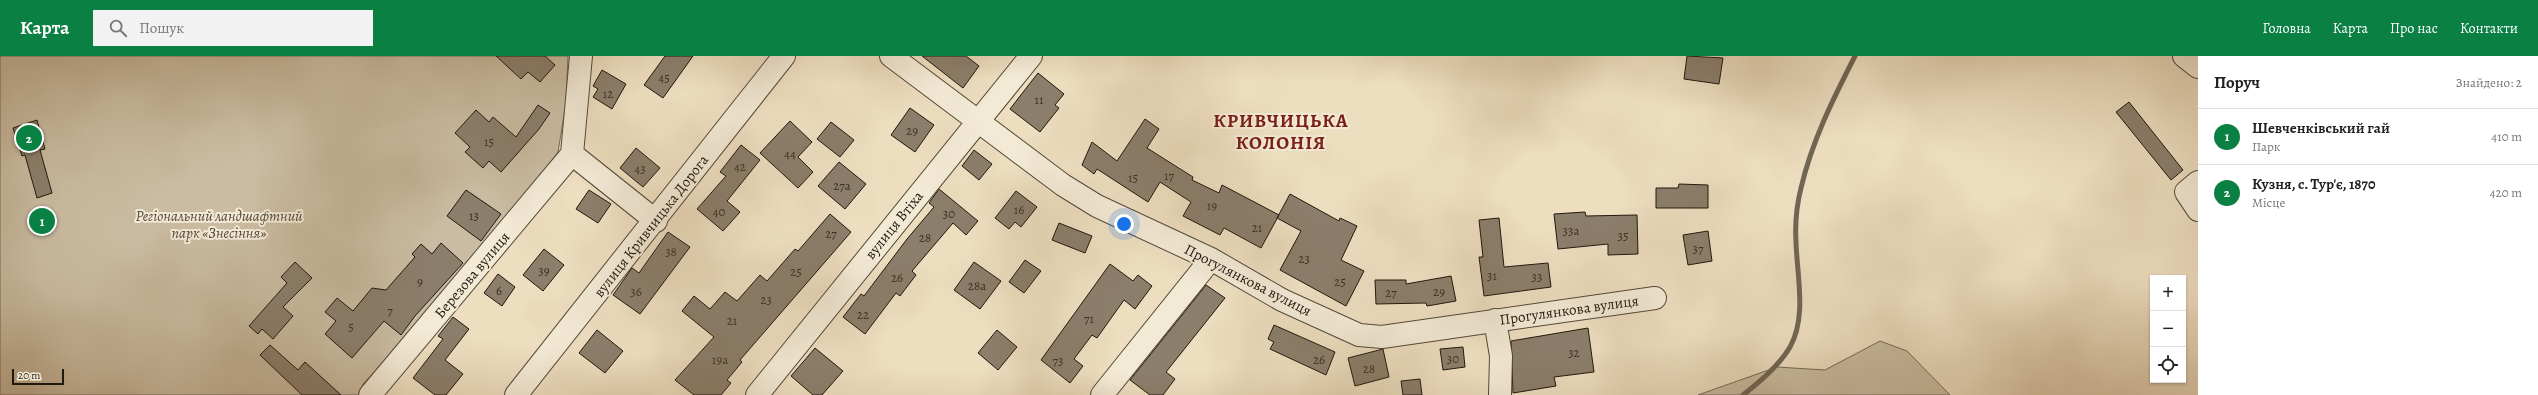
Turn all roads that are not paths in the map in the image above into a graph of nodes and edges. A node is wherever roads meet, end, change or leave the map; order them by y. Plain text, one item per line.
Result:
1 (581, 56) edge
2 (784, 56) edge
3 (891, 56) edge
4 (1031, 56) edge
5 (2184, 56) edge
6 (2198, 67) edge
7 (978, 121) junction
8 (572, 154) junction
9 (2198, 182) edge
10 (2198, 210) edge
11 (656, 220) junction
12 (1210, 259) junction
13 (1655, 298) dead end
14 (1496, 320) junction
15 (1111, 392) edge
16 (370, 395) edge
17 (516, 395) edge
18 (757, 395) edge
19 (1500, 395) edge

1 - 8 street
2 - 11 street, вулиця Кривчицька Дорога
3 - 7 street, Прогулянкова вулиця
4 - 7 street, вулиця Втіха
5 - 6 street
7 - 12 street, Прогулянкова вулиця
7 - 18 street, вулиця Втіха
8 - 11 street
8 - 16 street, Березова вулиця
9 - 10 street
11 - 17 street, вулиця Кривчицька Дорога
12 - 14 street, Прогулянкова вулиця
12 - 15 street
13 - 14 street, Прогулянкова вулиця
14 - 19 street

